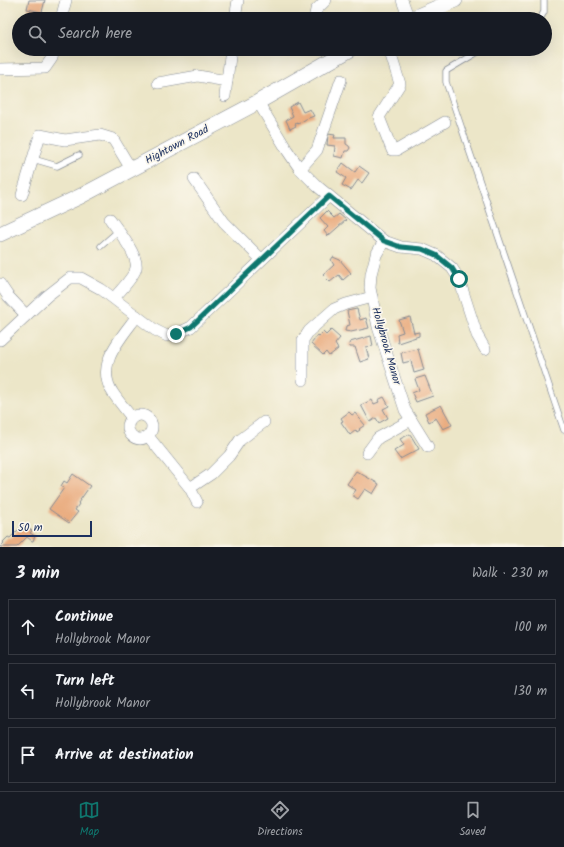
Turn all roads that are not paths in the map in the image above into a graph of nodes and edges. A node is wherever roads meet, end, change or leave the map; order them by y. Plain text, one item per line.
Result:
1 (66, 0) edge
2 (238, 0) edge
3 (326, 0) edge
4 (402, 0) edge
5 (455, 0) edge
6 (544, 0) edge
7 (63, 12) edge
8 (236, 12) edge
9 (316, 12) edge
10 (407, 12) edge
11 (427, 12) edge
12 (544, 12) edge
13 (52, 56) edge
14 (230, 56) edge
15 (338, 56) edge
16 (391, 56) edge
17 (471, 56) edge
18 (0, 69) edge
19 (341, 80) dead end
20 (227, 81) junction
21 (158, 83) dead end
22 (225, 96) dead end
23 (258, 102) junction
24 (445, 122) dead end
25 (79, 155) dead end
26 (33, 159) junction
27 (131, 169) junction
28 (300, 169) junction
29 (194, 179) dead end
30 (22, 195) dead end
31 (329, 196) junction
32 (110, 219) dead end
33 (118, 230) junction
34 (0, 234) edge
35 (384, 241) junction
36 (101, 246) dead end
37 (262, 259) junction
38 (0, 284) edge
39 (372, 297) junction
40 (114, 298) junction
41 (26, 315) junction
42 (137, 316) junction
43 (0, 340) edge
44 (485, 349) dead end
45 (303, 380) dead end
46 (132, 418) junction
47 (411, 420) junction
48 (264, 422) dead end
49 (564, 430) edge
50 (148, 436) junction
51 (428, 447) dead end
52 (367, 453) dead end
53 (190, 488) junction
54 (197, 502) dead end

1 - 7 street
2 - 8 street
3 - 9 street
4 - 10 street
5 - 11 main road
6 - 12 lane
13 - 18 street
14 - 20 street
15 - 23 main road, Hightown Road
16 - 24 street
17 - 49 lane
19 - 28 street
20 - 21 street
20 - 22 street
23 - 27 main road, Hightown Road
23 - 28 street
25 - 26 lane
26 - 27 street
26 - 30 street
27 - 34 main road, Hightown Road
28 - 31 street
29 - 37 street
31 - 35 street
31 - 37 street
32 - 33 street
33 - 36 lane
33 - 40 street
35 - 39 street, Hollybrook Manor
35 - 44 street
37 - 42 street
38 - 41 street
39 - 45 street
39 - 47 street, Hollybrook Manor
40 - 41 street
40 - 42 street
41 - 43 street
42 - 46 street
46 - 50 street
46 - 50 street
47 - 51 street, Hollybrook Manor
47 - 52 street
48 - 53 street
50 - 53 street
53 - 54 street

